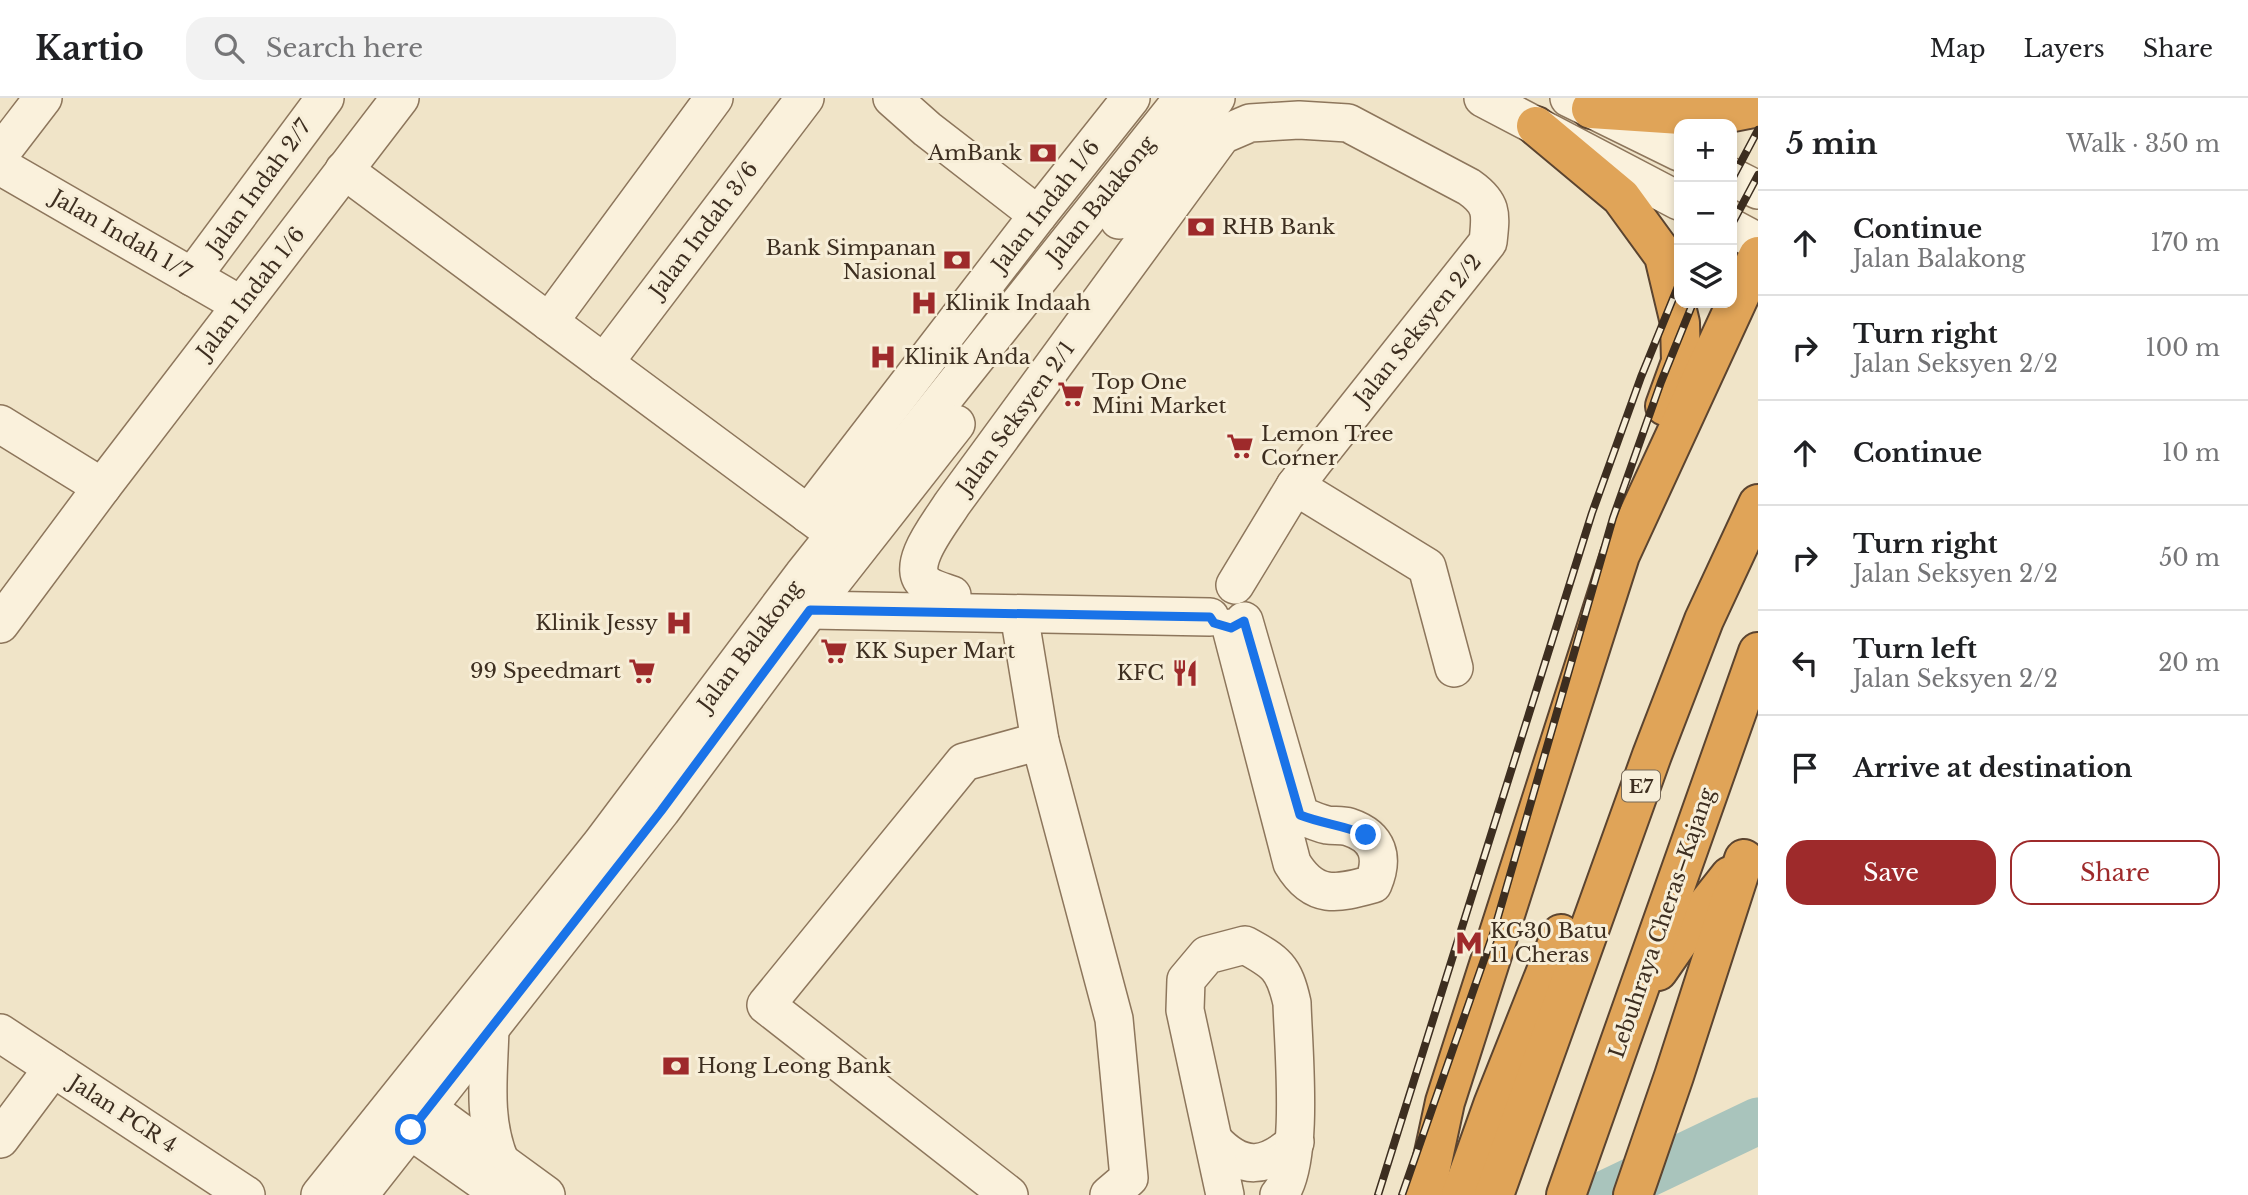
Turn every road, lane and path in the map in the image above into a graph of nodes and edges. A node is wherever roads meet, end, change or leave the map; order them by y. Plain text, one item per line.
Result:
1 (43, 98) edge
2 (325, 98) edge
3 (400, 98) edge
4 (714, 98) edge
5 (805, 98) edge
6 (892, 98) edge
7 (1131, 98) edge
8 (1483, 98) edge
9 (1208, 99) edge
10 (1580, 103) edge
11 (1758, 107) edge
12 (1352, 111) edge
13 (1536, 126) junction
14 (1674, 150) edge
15 (0, 154) edge
16 (0, 166) edge
17 (344, 170) junction
18 (1737, 180) edge
19 (1758, 190) edge
20 (1674, 198) edge
21 (1038, 215) junction
22 (1737, 231) edge
23 (1758, 242) edge
24 (1758, 256) edge
25 (192, 277) junction
26 (241, 305) junction
27 (549, 322) junction
28 (604, 363) junction
29 (0, 424) edge
30 (1296, 486) junction
31 (102, 487) junction
32 (1758, 504) edge
33 (833, 534) junction
34 (1620, 555) junction
35 (952, 595) junction
36 (810, 610) junction
37 (1225, 610) junction
38 (1019, 614) junction
39 (0, 624) edge
40 (1758, 652) edge
41 (1454, 668) dead end
42 (1040, 741) junction
43 (1652, 755) junction
44 (1751, 848) edge
45 (1631, 1010) junction
46 (490, 1027) junction
47 (0, 1033) edge
48 (53, 1068) junction
49 (407, 1111) junction
50 (0, 1139) edge
51 (1215, 1142) junction
52 (1295, 1142) junction
53 (501, 1178) edge
54 (994, 1191) edge
55 (246, 1195) edge
56 (320, 1195) edge
57 (359, 1195) edge
58 (546, 1195) edge
59 (1109, 1195) edge
60 (1225, 1195) edge
61 (1279, 1195) edge
62 (1425, 1195) edge
63 (1461, 1195) edge
64 (1494, 1195) edge
65 (1566, 1195) edge
66 (1633, 1195) edge

1 - 15 street
2 - 25 street, Jalan Indah 2/7
3 - 17 street, Jalan Indah 1/6
4 - 27 street
5 - 28 street, Jalan Indah 3/6
6 - 21 street
7 - 21 street, Jalan Indah 1/6
8 - 13 street
9 - 33 street, Jalan Balakong
10 - 11 highway
10 - 14 street
12 - 30 street, Jalan Seksyen 2/2
12 - 35 street, Jalan Seksyen 2/1
13 - 20 street
13 - 34 highway
16 - 25 street, Jalan Indah 1/7
17 - 26 street, Jalan Indah 1/6
17 - 27 street
18 - 19 street
21 - 33 street, Jalan Indah 1/6
22 - 23 street
24 - 34 highway
25 - 26 street, Jalan Indah 1/7
26 - 31 street, Jalan Indah 1/6
27 - 28 street
28 - 33 street
29 - 31 street
30 - 37 street, Jalan Seksyen 2/2
30 - 41 street
31 - 39 street, Jalan Indah 1/6
32 - 43 highway, E7
33 - 35 street
33 - 36 street, Jalan Balakong
33 - 49 street, Jalan Balakong
34 - 62 highway
35 - 37 street
36 - 38 street
36 - 46 street, Jalan Balakong
37 - 37 street
37 - 38 street
38 - 42 street
40 - 45 highway, Lebuhraya Cheras–Kajang
42 - 54 street
42 - 59 street
43 - 63 highway
43 - 64 highway, E7
44 - 45 highway
44 - 66 highway
45 - 65 highway, Lebuhraya Cheras–Kajang
46 - 49 street, Jalan Balakong
46 - 53 street
47 - 48 street, Jalan PCR 4
48 - 50 street
48 - 55 street, Jalan PCR 4
49 - 53 street
49 - 56 street, Jalan Balakong
49 - 57 street, Jalan Balakong
51 - 52 street
51 - 52 street
51 - 60 street
52 - 61 street
53 - 58 street

